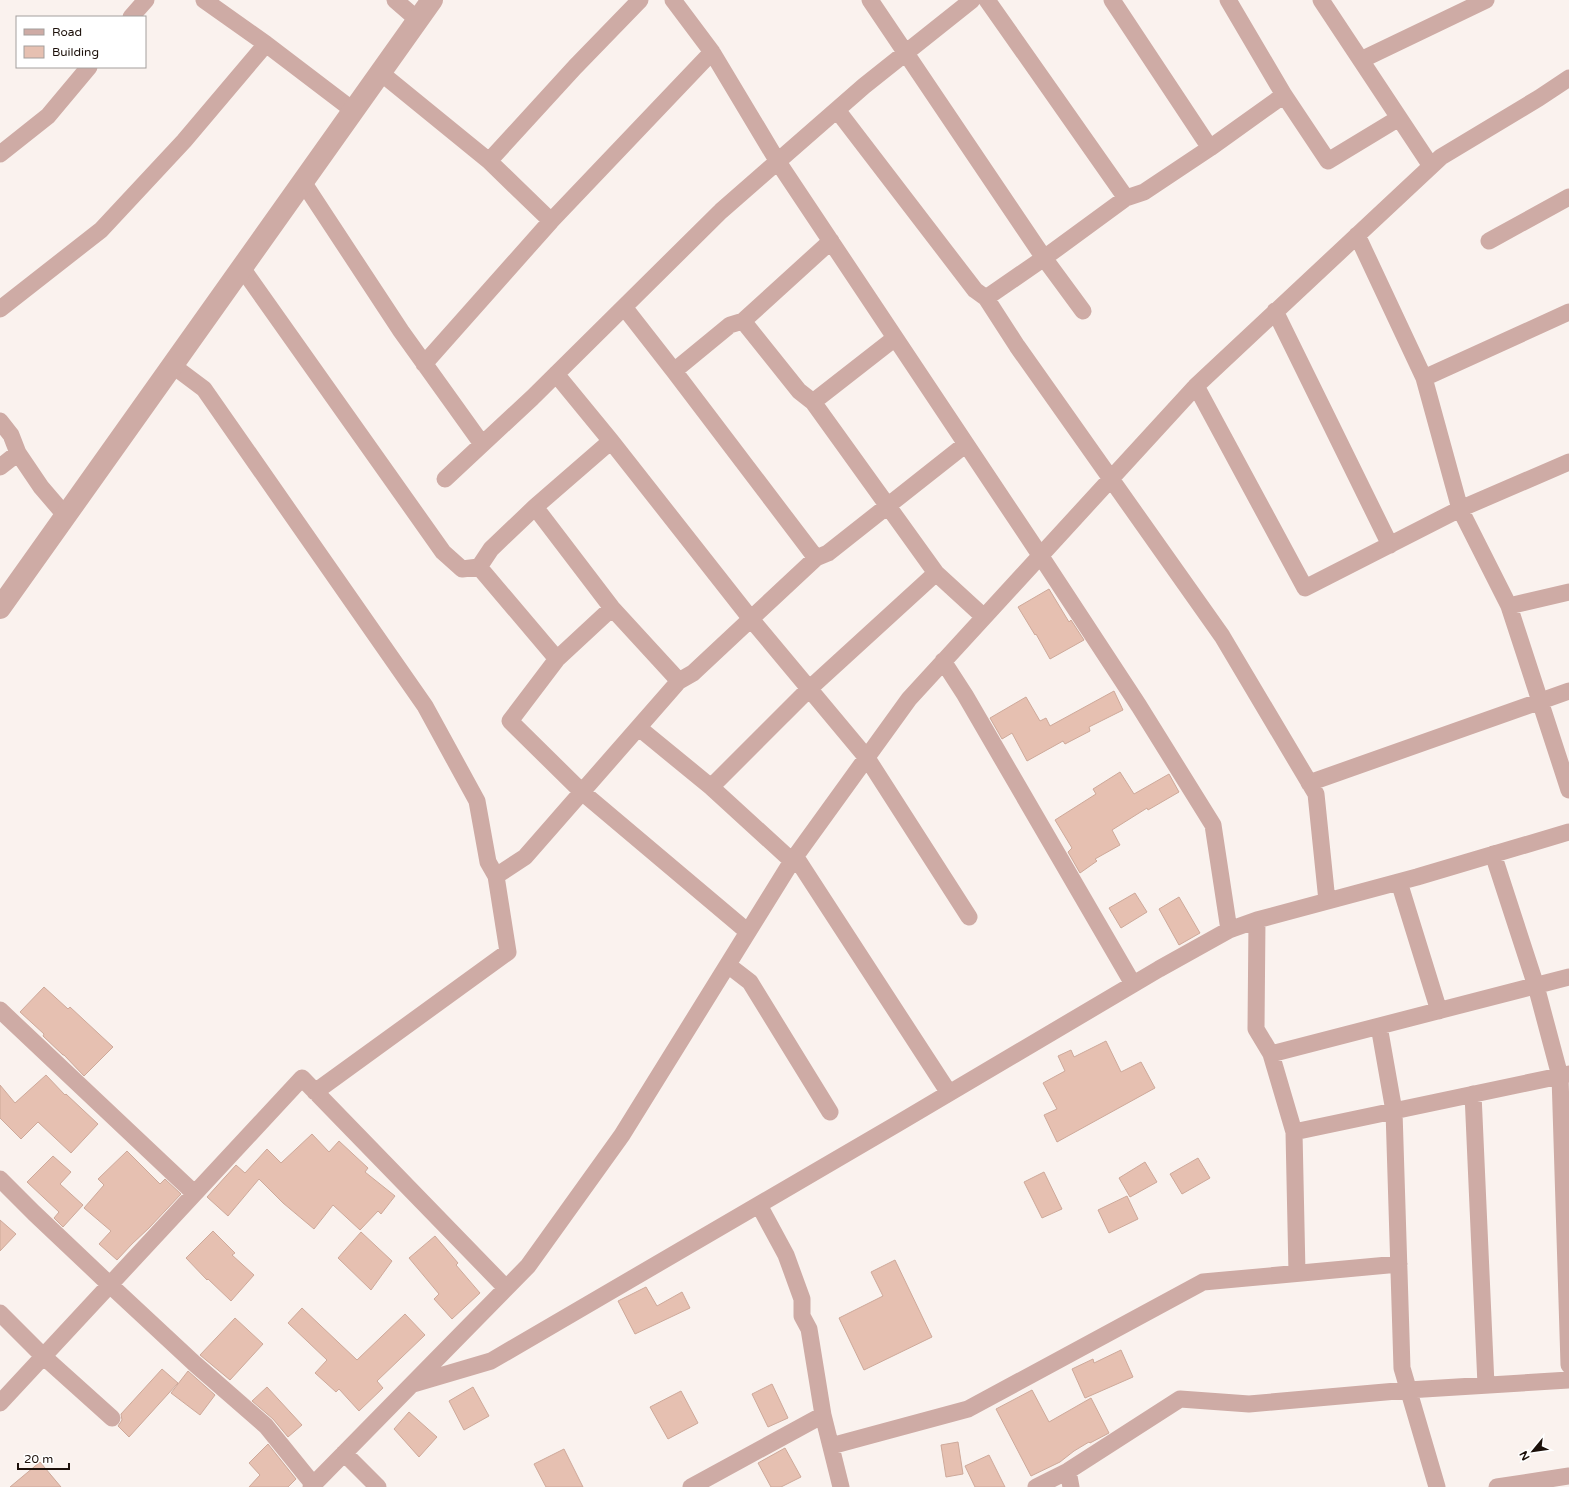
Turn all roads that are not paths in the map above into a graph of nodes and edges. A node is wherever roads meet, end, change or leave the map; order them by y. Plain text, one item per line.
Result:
1 (146, 0) edge
2 (204, 0) edge
3 (395, 0) edge
4 (432, 0) edge
5 (640, 0) edge
6 (673, 0) edge
7 (870, 0) edge
8 (972, 0) edge
9 (987, 0) edge
10 (1228, 0) edge
11 (1322, 0) edge
12 (1486, 0) edge
13 (1114, 1) edge
14 (132, 16) edge
15 (418, 20) junction
16 (266, 44) junction
17 (712, 52) junction
18 (906, 53) junction
19 (1361, 60) junction
20 (88, 68) edge
21 (380, 73) junction
22 (1569, 78) edge
23 (1284, 96) junction
24 (837, 110) junction
25 (354, 111) junction
26 (1399, 118) junction
27 (1210, 148) junction
28 (0, 154) edge
29 (489, 161) junction
30 (778, 162) junction
31 (1431, 166) junction
32 (304, 182) junction
33 (1569, 197) edge
34 (1126, 198) junction
35 (550, 221) junction
36 (1357, 235) junction
37 (831, 241) junction
38 (1490, 241) dead end
39 (1044, 258) junction
40 (242, 268) junction
41 (986, 298) junction
42 (624, 307) junction
43 (0, 309) edge
44 (1083, 311) dead end
45 (1275, 311) junction
46 (1569, 312) edge
47 (743, 321) junction
48 (895, 338) junction
49 (424, 364) junction
50 (172, 365) junction
51 (674, 371) junction
52 (556, 374) junction
53 (1424, 378) junction
54 (1196, 386) junction
55 (813, 402) junction
56 (0, 421) edge
57 (611, 441) junction
58 (482, 444) junction
59 (966, 444) junction
60 (18, 453) junction
61 (1569, 462) edge
62 (0, 467) edge
63 (1111, 478) junction
64 (445, 479) dead end
65 (889, 506) junction
66 (535, 507) junction
67 (1460, 509) junction
68 (65, 515) junction
69 (1390, 545) junction
70 (1040, 555) junction
71 (816, 558) junction
72 (479, 567) junction
73 (936, 573) junction
74 (1569, 592) edge
75 (1509, 606) junction
76 (0, 608) edge
77 (612, 608) junction
78 (984, 617) junction
79 (751, 619) junction
80 (557, 659) junction
81 (943, 661) junction
82 (679, 681) junction
83 (809, 689) junction
84 (1569, 691) edge
85 (1540, 701) junction
86 (639, 728) junction
87 (867, 758) junction
88 (1309, 783) junction
89 (711, 787) junction
90 (1569, 790) edge
91 (582, 792) junction
92 (1569, 832) edge
93 (1493, 854) junction
94 (794, 859) junction
95 (496, 876) junction
96 (1399, 882) junction
97 (1327, 901) junction
98 (969, 917) dead end
99 (1257, 920) junction
100 (1229, 930) junction
101 (748, 932) junction
102 (728, 965) junction
103 (1569, 977) edge
104 (1133, 984) junction
105 (1536, 986) junction
106 (0, 1010) edge
107 (1439, 1011) junction
108 (1379, 1026) junction
109 (1272, 1054) junction
110 (1565, 1075) edge
111 (315, 1092) junction
112 (949, 1093) junction
113 (1473, 1094) junction
114 (1394, 1111) junction
115 (830, 1112) dead end
116 (1294, 1132) junction
117 (0, 1179) edge
118 (194, 1193) junction
119 (759, 1205) junction
120 (1399, 1264) junction
121 (1297, 1273) junction
122 (109, 1284) junction
123 (506, 1288) junction
124 (0, 1313) edge
125 (43, 1356) junction
126 (1569, 1365) edge
127 (1569, 1380) edge
128 (411, 1385) junction
129 (1486, 1386) junction
130 (1408, 1390) junction
131 (0, 1403) edge
132 (823, 1415) junction
133 (112, 1418) dead end
134 (831, 1446) junction
135 (344, 1453) junction
136 (1569, 1476) edge
137 (1069, 1479) edge
138 (312, 1486) edge
139 (378, 1487) edge
140 (691, 1487) edge
141 (841, 1487) edge
142 (1036, 1487) edge
143 (1437, 1487) edge
144 (1497, 1487) edge

1 - 14 street
2 - 16 street
3 - 15 street
4 - 15 street
5 - 29 street
6 - 17 street
7 - 18 street
8 - 18 street
9 - 34 street
10 - 23 street
11 - 19 street
12 - 19 street
13 - 27 street
15 - 21 street
16 - 25 street
16 - 43 street
17 - 30 street
17 - 35 street
18 - 24 street
18 - 39 street
19 - 26 street
20 - 28 street
21 - 25 street
21 - 29 street
22 - 31 street
23 - 26 street
23 - 27 street
24 - 30 street
24 - 41 street
25 - 32 street
26 - 31 street
27 - 34 street
29 - 35 street
30 - 37 street
30 - 42 street
31 - 36 street
32 - 40 street
32 - 49 street
33 - 38 street
34 - 39 street
35 - 49 street
36 - 45 street
36 - 53 street
37 - 47 street
37 - 48 street
39 - 41 street
39 - 44 street
40 - 50 street
40 - 72 street
41 - 63 street
42 - 51 street
42 - 52 street
45 - 54 street
45 - 69 street
46 - 53 street
47 - 51 street
47 - 55 street
48 - 55 street
48 - 59 street
49 - 58 street
50 - 68 street
50 - 95 street
51 - 71 street
52 - 57 street
52 - 58 street
53 - 67 street
54 - 63 street
54 - 69 street
55 - 65 street
56 - 60 street
57 - 66 street
57 - 79 street
58 - 64 street
59 - 65 street
59 - 70 street
60 - 62 street
60 - 68 street
61 - 67 street
63 - 70 street
63 - 88 street
65 - 71 street
65 - 73 street
66 - 72 street
66 - 77 street
67 - 69 street
67 - 75 street
68 - 76 street
70 - 78 street
70 - 100 street
71 - 79 street
72 - 80 street
73 - 78 street
73 - 83 street
74 - 75 street
75 - 85 street
77 - 80 street
77 - 82 street
78 - 81 street
79 - 82 street
79 - 83 street
80 - 91 street
81 - 87 street
81 - 104 street
82 - 86 street
83 - 87 street
83 - 89 street
84 - 85 street
85 - 88 street
85 - 90 street
86 - 89 street
86 - 91 street
87 - 94 street
87 - 98 street
88 - 97 street
89 - 94 street
91 - 95 street
91 - 101 street
92 - 93 street
93 - 96 street
93 - 105 street
94 - 101 street
94 - 112 street
95 - 111 street
96 - 97 street
96 - 107 street
97 - 99 street
99 - 100 street
99 - 109 street
100 - 104 street
101 - 102 street
102 - 115 street
102 - 123 street
103 - 105 street
104 - 112 street
105 - 107 street
105 - 110 street
106 - 118 street
107 - 108 street
108 - 109 street
108 - 114 street
109 - 116 street
110 - 113 street
110 - 126 street
111 - 118 street
111 - 123 street
112 - 119 street
113 - 114 street
113 - 129 street
114 - 116 street
114 - 120 street
116 - 121 street
117 - 122 street
118 - 122 street
119 - 128 street
119 - 132 street
120 - 121 street
120 - 130 street
121 - 134 street
122 - 125 street
122 - 138 street
123 - 128 street
124 - 125 street
125 - 131 street
125 - 133 street
127 - 129 street
128 - 135 street
129 - 130 street
130 - 137 street
130 - 143 street
132 - 134 street
132 - 140 street
134 - 141 street
135 - 138 street
135 - 139 street
136 - 144 street
137 - 142 street

